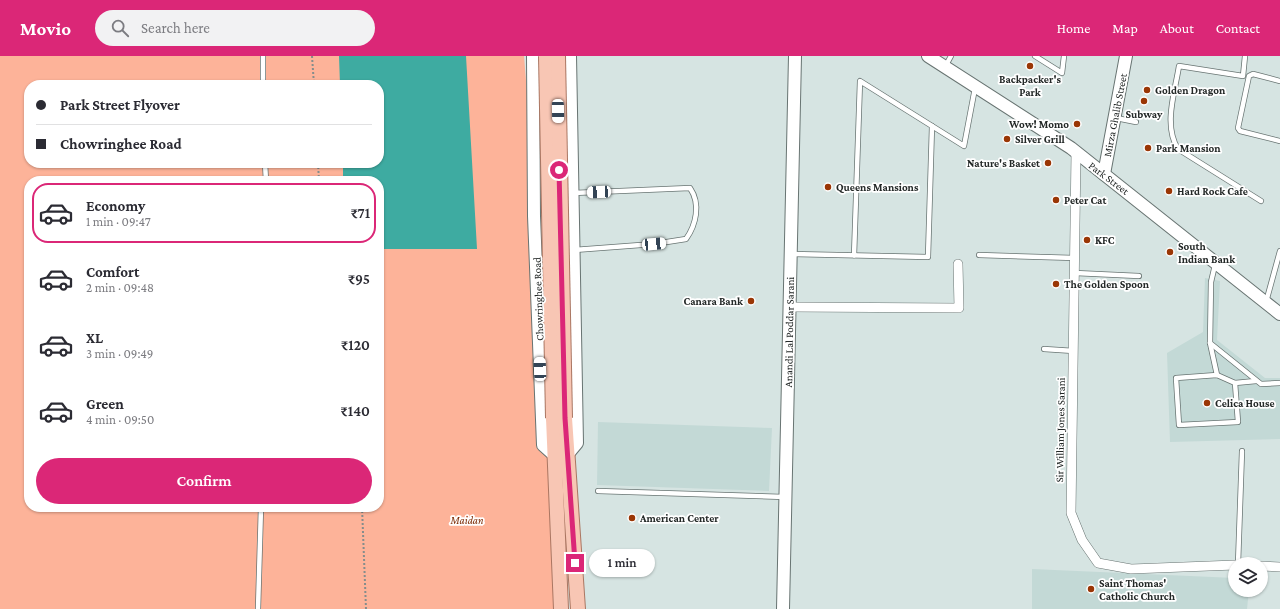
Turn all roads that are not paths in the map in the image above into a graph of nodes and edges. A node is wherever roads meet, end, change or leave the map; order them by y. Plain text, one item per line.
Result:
1 (263, 56) edge
2 (533, 56) edge
3 (546, 56) edge
4 (558, 56) edge
5 (570, 56) edge
6 (795, 56) edge
7 (928, 56) edge
8 (951, 56) edge
9 (1034, 56) edge
10 (1064, 56) edge
11 (1126, 56) edge
12 (1245, 56) edge
13 (945, 67) junction
14 (263, 80) edge
15 (1280, 81) edge
16 (975, 86) junction
17 (534, 112) junction
18 (573, 115) junction
19 (1114, 118) junction
20 (1136, 122) dead end
21 (932, 126) junction
22 (1164, 128) dead end
23 (1170, 130) junction
24 (1280, 141) edge
25 (1076, 153) junction
26 (1104, 174) junction
27 (579, 193) junction
28 (1261, 202) dead end
29 (579, 249) junction
30 (1280, 251) edge
31 (790, 254) junction
32 (979, 255) dead end
33 (854, 256) junction
34 (1075, 258) junction
35 (1216, 263) junction
36 (958, 264) dead end
37 (1075, 273) junction
38 (1139, 276) dead end
39 (1266, 303) junction
40 (789, 307) junction
41 (1280, 314) edge
42 (1210, 343) junction
43 (1044, 349) dead end
44 (1074, 351) junction
45 (1217, 375) junction
46 (1256, 380) junction
47 (1234, 383) junction
48 (1280, 383) edge
49 (559, 418) junction
50 (1242, 451) dead end
51 (560, 454) junction
52 (598, 491) dead end
53 (786, 497) junction
54 (261, 512) edge
55 (1238, 557) edge
56 (1228, 565) edge
57 (1268, 566) edge
58 (1280, 567) edge
59 (258, 609) edge
60 (561, 609) edge
61 (578, 609) edge
62 (783, 609) edge

1 - 14 lane
2 - 17 main road, Chowringhee Road
3 - 49 main road, bridge
4 - 49 main road, bridge
5 - 18 main road
6 - 31 main road, Anandi Lal Poddar Sarani
7 - 13 main road, Park Street
8 - 13 lane
9 - 10 lane
11 - 19 main road, Mirza Ghalib Street
12 - 23 lane
13 - 16 main road, Park Street
15 - 24 lane
16 - 21 lane
16 - 25 main road, Park Street
17 - 18 main road
17 - 51 main road, Chowringhee Road
18 - 27 main road
19 - 20 lane
19 - 26 main road, Mirza Ghalib Street
21 - 33 lane
21 - 33 lane
22 - 23 lane
23 - 28 lane
25 - 26 main road, Park Street
25 - 34 street, Sir William Jones Sarani
26 - 35 main road, Park Street
27 - 29 main road
27 - 29 lane
29 - 51 main road
30 - 39 lane
31 - 33 lane
31 - 40 main road, Anandi Lal Poddar Sarani
32 - 34 lane
34 - 37 street, Sir William Jones Sarani
35 - 39 main road, Park Street
35 - 42 lane
36 - 40 street
37 - 38 lane
37 - 44 street, Sir William Jones Sarani
39 - 41 main road, Park Street
40 - 53 main road, Anandi Lal Poddar Sarani
42 - 45 lane
42 - 46 lane
43 - 44 lane
44 - 56 street, Sir William Jones Sarani
45 - 47 lane
45 - 47 lane
46 - 47 lane
46 - 48 lane
49 - 51 main road
50 - 55 lane
51 - 60 main road
51 - 61 main road, Chowringhee Road
52 - 53 lane
53 - 62 main road, Anandi Lal Poddar Sarani
54 - 59 lane
57 - 58 street

